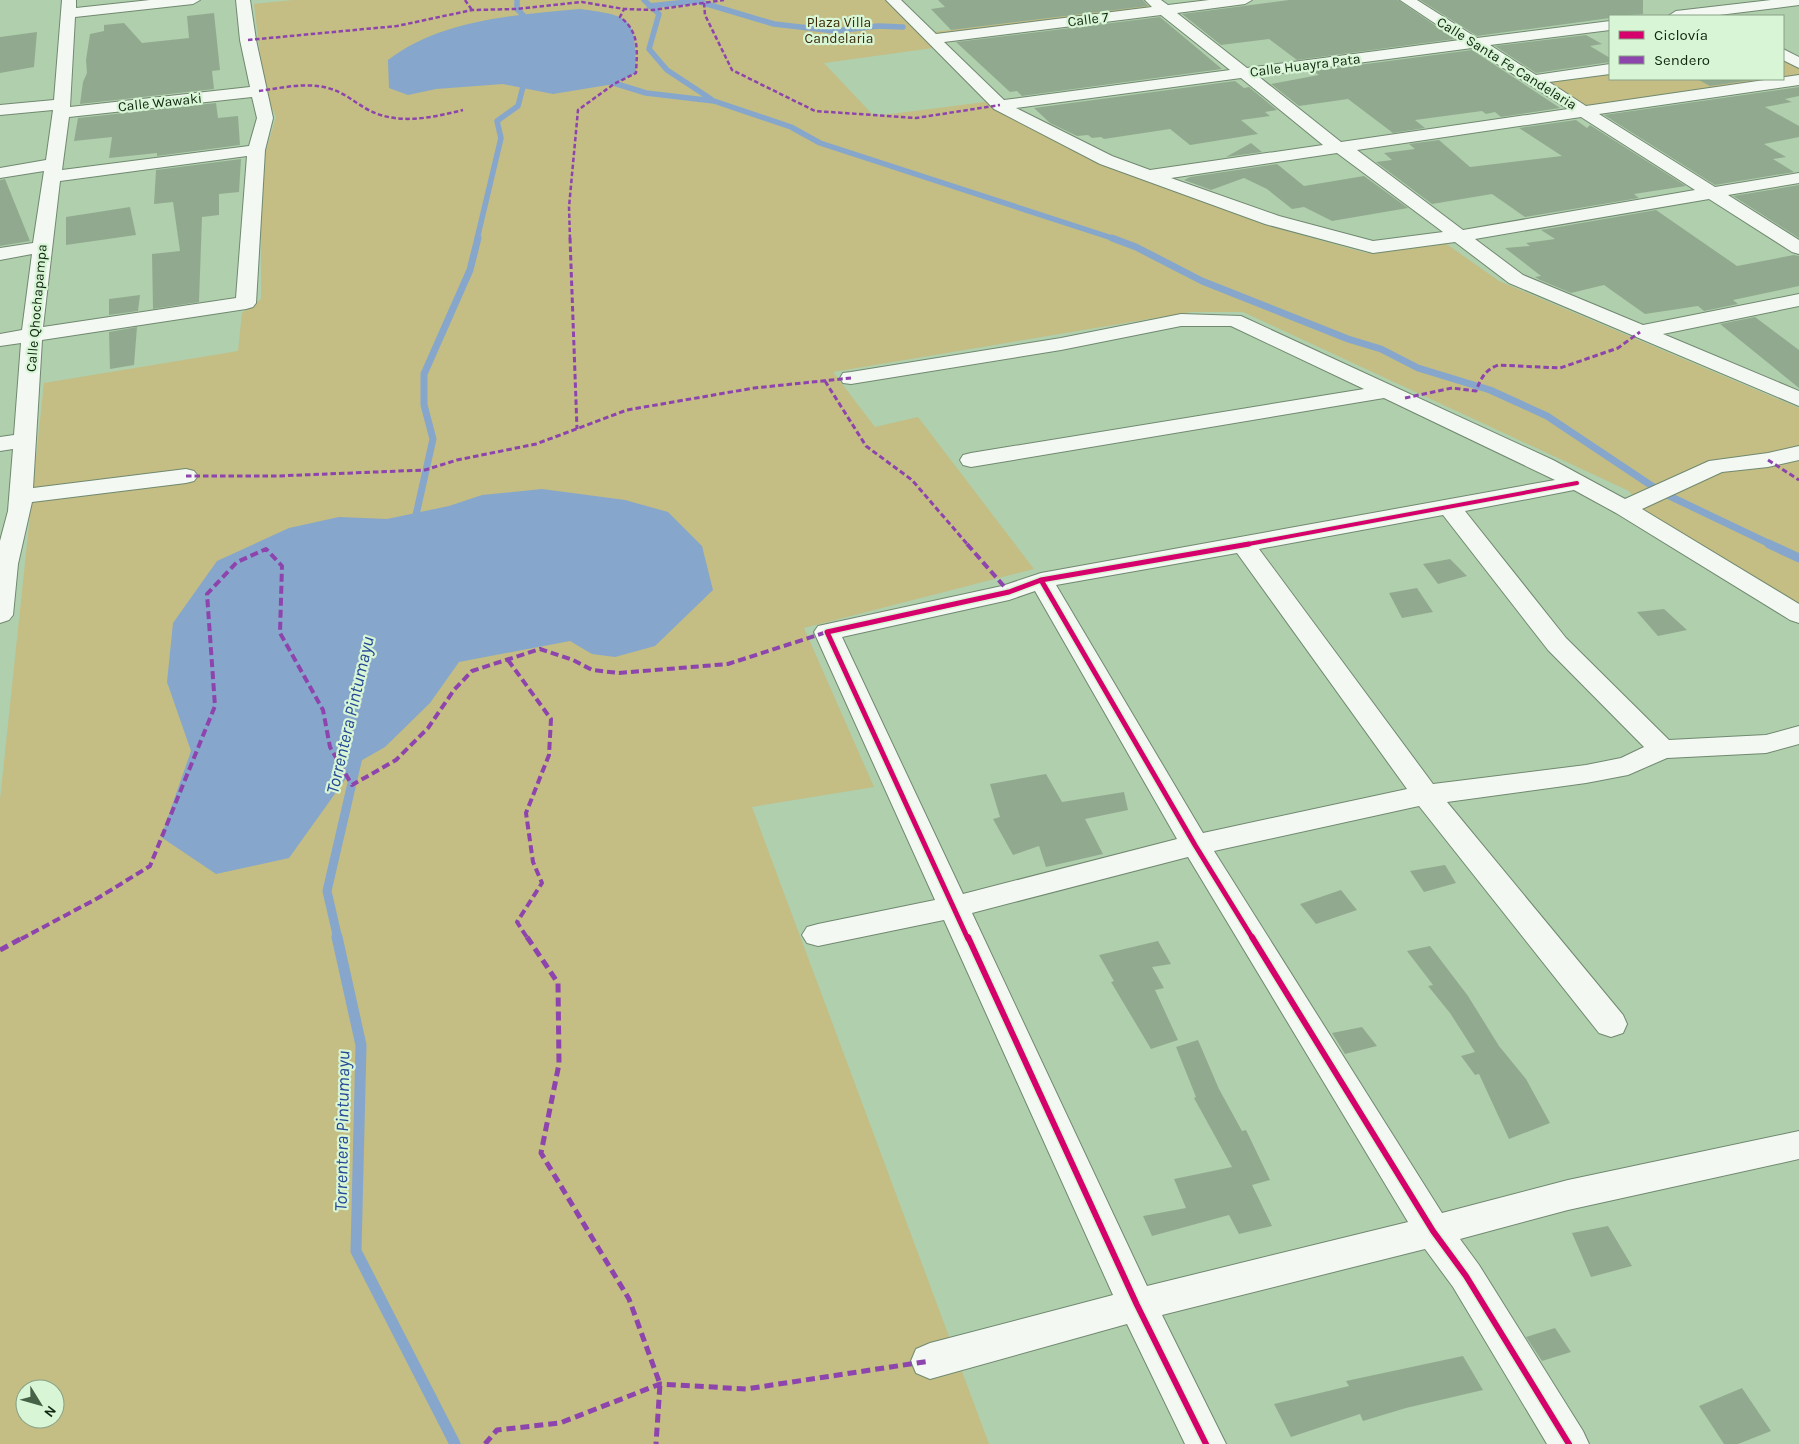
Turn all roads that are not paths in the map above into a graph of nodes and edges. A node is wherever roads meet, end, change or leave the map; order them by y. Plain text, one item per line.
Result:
1 (193, 0) edge
2 (243, 0) edge
3 (893, 0) edge
4 (1245, 0) edge
5 (1407, 0) edge
6 (1680, 0) edge
7 (1799, 1) edge
8 (1158, 4) edge
9 (1745, 4) edge
10 (68, 6) edge
11 (1707, 14) edge
12 (1692, 15) edge
13 (1609, 25) edge
14 (926, 34) junction
15 (1474, 43) junction
16 (1784, 55) edge
17 (1799, 63) edge
18 (1609, 69) edge
19 (1243, 73) junction
20 (1532, 80) junction
21 (1799, 80) edge
22 (259, 91) junction
23 (1000, 105) junction
24 (61, 108) junction
25 (0, 110) edge
26 (1582, 111) junction
27 (1337, 147) junction
28 (256, 150) junction
29 (53, 171) junction
30 (0, 173) edge
31 (1148, 176) junction
32 (1799, 178) edge
33 (1711, 192) junction
34 (1458, 236) junction
35 (42, 247) junction
36 (1799, 248) edge
37 (0, 254) edge
38 (1799, 300) edge
39 (1640, 332) junction
40 (32, 334) junction
41 (0, 340) edge
42 (851, 378) dead end
43 (1389, 391) junction
44 (1799, 399) edge
45 (26, 440) junction
46 (0, 444) edge
47 (1799, 453) edge
48 (971, 460) dead end
49 (186, 476) dead end
50 (1577, 483) junction
51 (22, 496) junction
52 (1449, 507) junction
53 (1624, 508) junction
54 (1243, 545) junction
55 (3, 565) edge
56 (1041, 580) junction
57 (0, 615) edge
58 (1799, 615) edge
59 (1799, 735) edge
60 (1662, 749) junction
61 (1426, 795) junction
62 (1195, 845) junction
63 (954, 907) junction
64 (818, 935) dead end
65 (1611, 1024) dead end
66 (1799, 1145) edge
67 (1433, 1231) junction
68 (1137, 1305) junction
69 (930, 1361) dead end
70 (1206, 1444) edge
71 (1569, 1444) edge

1 - 10 street
2 - 22 street
3 - 14 street
4 - 8 street, Calle 7
5 - 15 street, Calle Santa Fe Candelaria
6 - 11 street
7 - 9 street
8 - 14 street, Calle 7
8 - 19 street
9 - 11 street
10 - 24 street, Calle Qhochapampa
11 - 12 street
13 - 15 street, Calle Huayra Pata
14 - 23 street
15 - 19 street, Calle Huayra Pata
15 - 20 street, Calle Santa Fe Candelaria
16 - 17 street
18 - 20 street
19 - 23 street, Calle Huayra Pata
19 - 27 street
20 - 26 street, Calle Santa Fe Candelaria
21 - 26 street
22 - 24 street, Calle Wawaki
22 - 28 street
23 - 31 street
24 - 25 street, Calle Wawaki
24 - 29 street, Calle Qhochapampa
26 - 27 street
26 - 33 street, Calle Santa Fe Candelaria
27 - 31 street
27 - 34 street
28 - 29 street
28 - 40 street
29 - 30 street
29 - 35 street, Calle Qhochapampa
31 - 34 street
32 - 33 street
33 - 34 street
33 - 36 street, Calle Santa Fe Candelaria
34 - 39 street
35 - 37 street
35 - 40 street, Calle Qhochapampa
38 - 39 street
39 - 44 street
40 - 41 street
40 - 45 street, Calle Qhochapampa
42 - 43 street
43 - 48 street
43 - 50 street
45 - 46 street
45 - 51 street, Calle Qhochapampa
47 - 53 street
49 - 51 street
50 - 52 street
50 - 53 street
51 - 55 street, Calle Qhochapampa
52 - 54 street
52 - 60 street
53 - 58 street
54 - 56 street
54 - 61 street
55 - 57 street, Calle Qhochapampa
56 - 62 street
56 - 63 street
59 - 60 street
60 - 61 street
61 - 62 street
61 - 65 street
62 - 63 street
62 - 67 street
63 - 64 street
63 - 68 street
66 - 67 street
67 - 68 street
67 - 71 street
68 - 69 street
68 - 70 street

